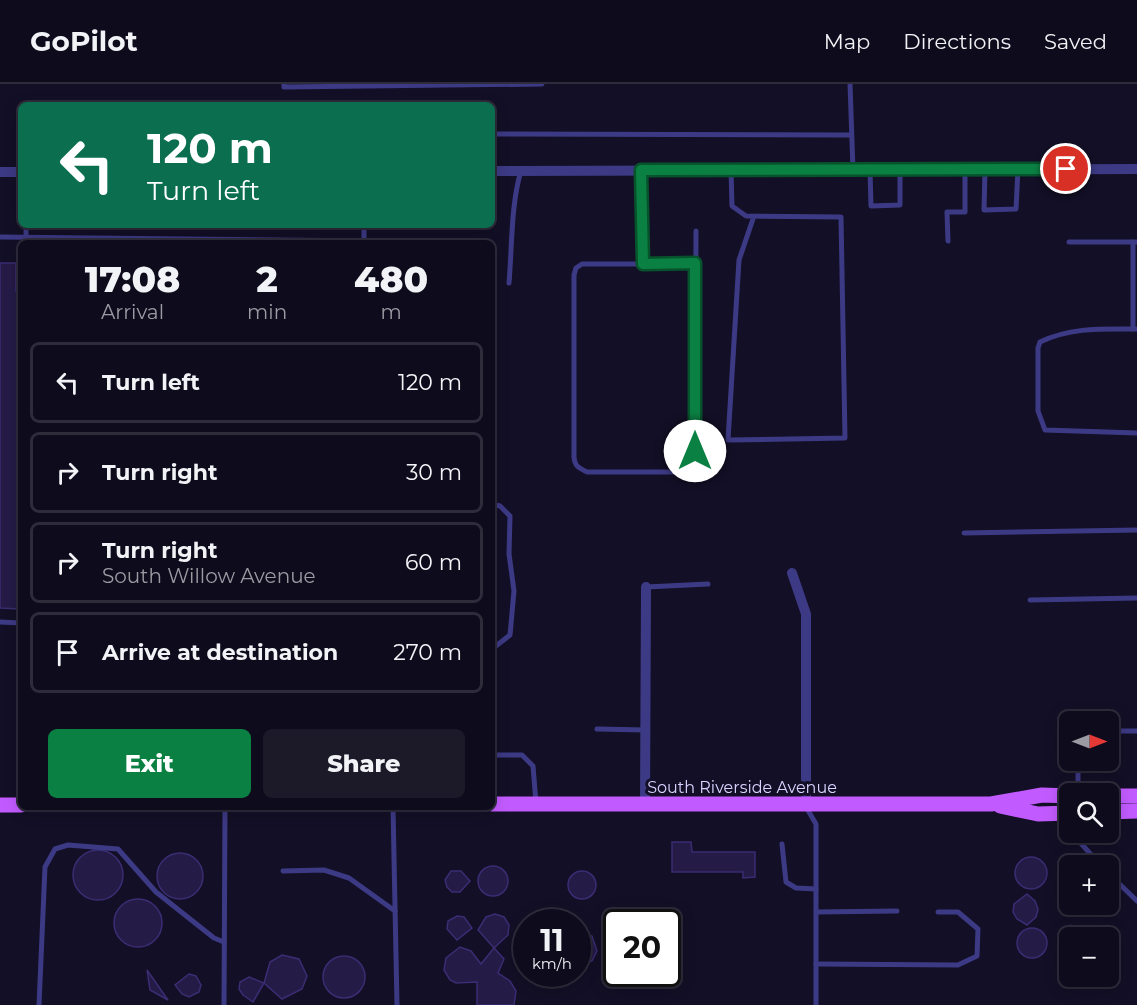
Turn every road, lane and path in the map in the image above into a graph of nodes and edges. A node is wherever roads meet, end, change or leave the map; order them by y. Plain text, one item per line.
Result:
1 (284, 84) edge
2 (542, 84) edge
3 (850, 84) edge
4 (495, 134) edge
5 (851, 135) junction
6 (965, 169) junction
7 (985, 169) junction
8 (1018, 169) junction
9 (1137, 169) edge
10 (641, 170) junction
11 (731, 170) junction
12 (853, 170) junction
13 (870, 170) junction
14 (900, 170) junction
15 (495, 171) edge
16 (521, 171) junction
17 (0, 172) edge
18 (18, 172) edge
19 (754, 216) junction
20 (26, 228) edge
21 (696, 231) dead end
22 (0, 237) edge
23 (26, 237) junction
24 (280, 240) edge
25 (948, 241) dead end
26 (1069, 242) dead end
27 (1135, 242) edge
28 (695, 263) junction
29 (643, 264) junction
30 (508, 283) dead end
31 (1135, 329) edge
32 (1137, 433) edge
33 (495, 505) edge
34 (1137, 530) edge
35 (964, 533) dead end
36 (792, 573) dead end
37 (708, 584) dead end
38 (646, 587) joint
39 (1137, 598) edge
40 (1030, 600) dead end
41 (0, 622) edge
42 (18, 623) edge
43 (495, 647) edge
44 (597, 729) dead end
45 (645, 730) junction
46 (1119, 731) edge
47 (1137, 731) edge
48 (495, 755) edge
49 (1059, 796) edge
50 (1119, 796) edge
51 (1137, 796) edge
52 (495, 804) edge
53 (991, 804) junction
54 (0, 805) edge
55 (18, 805) edge
56 (536, 805) junction
57 (806, 805) junction
58 (645, 806) junction
59 (225, 810) edge
60 (393, 810) edge
61 (1137, 811) edge
62 (1119, 812) edge
63 (1059, 816) edge
64 (1081, 843) edge
65 (782, 844) dead end
66 (1091, 855) edge
67 (283, 871) dead end
68 (1119, 884) edge
69 (816, 889) junction
70 (1137, 901) edge
71 (395, 911) junction
72 (897, 911) dead end
73 (816, 912) junction
74 (938, 912) dead end
75 (224, 942) junction
76 (816, 964) junction
77 (39, 1005) edge
78 (224, 1005) edge
79 (397, 1005) edge
80 (816, 1005) edge

1 - 2 lane
3 - 5 lane
4 - 5 lane
5 - 12 lane
6 - 7 street
6 - 14 street
6 - 25 lane
7 - 8 street
7 - 8 lane
8 - 9 street
10 - 11 street
10 - 16 street
10 - 29 lane
11 - 12 street
11 - 19 lane
12 - 13 street
13 - 14 street
13 - 14 lane
15 - 16 street
16 - 30 lane
17 - 18 street
19 - 19 lane
20 - 23 lane
21 - 28 lane
22 - 23 lane
23 - 24 lane
26 - 27 lane
27 - 31 lane
28 - 29 lane
28 - 29 lane
31 - 32 lane
33 - 43 lane
34 - 35 lane
36 - 57 street
37 - 38 lane
38 - 45 street
39 - 40 lane
41 - 42 lane
44 - 45 lane
45 - 58 street
46 - 47 lane
48 - 56 lane
49 - 53 main road, South Riverside Avenue
50 - 51 main road
52 - 56 main road, South Riverside Avenue
53 - 57 main road, South Riverside Avenue
53 - 63 main road, South Riverside Avenue
54 - 55 main road
56 - 58 main road, South Riverside Avenue
57 - 58 main road, South Riverside Avenue
57 - 69 lane
59 - 75 lane
60 - 71 lane
61 - 62 main road
64 - 66 lane
65 - 69 lane
67 - 71 lane
68 - 70 lane
69 - 73 lane
71 - 79 lane
72 - 73 lane
73 - 76 lane
74 - 76 lane
75 - 77 lane
75 - 78 lane
76 - 80 lane

